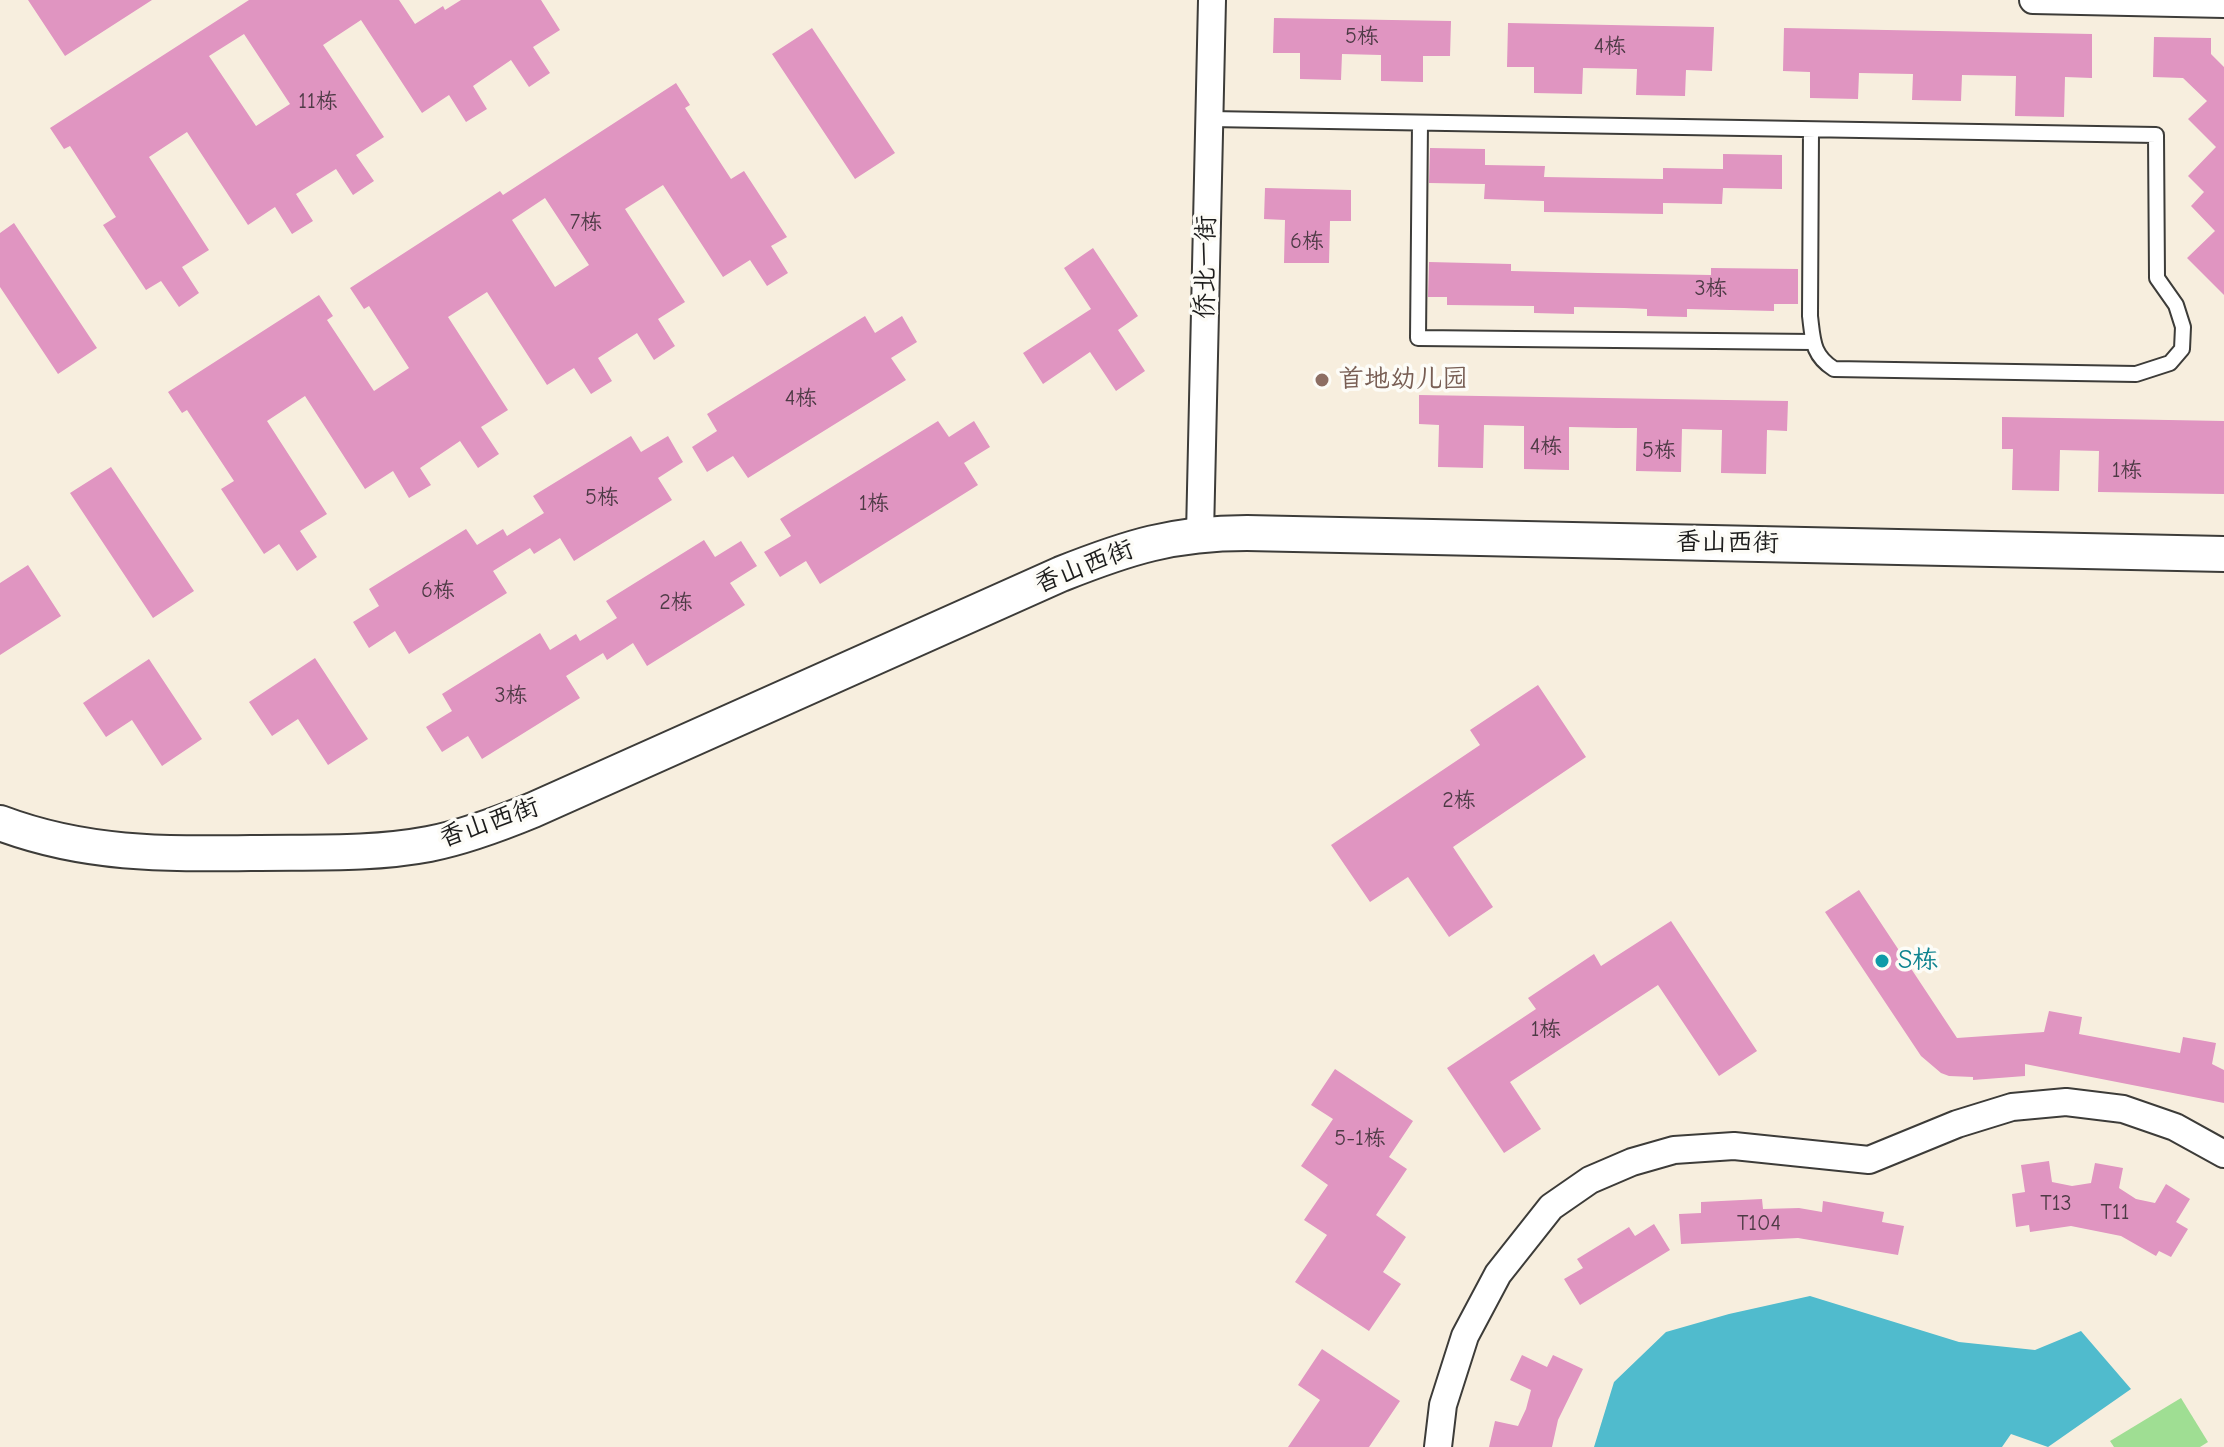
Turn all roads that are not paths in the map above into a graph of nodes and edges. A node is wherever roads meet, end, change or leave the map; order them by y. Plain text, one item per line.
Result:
1 (1212, 0) edge
2 (2033, 0) edge
3 (2224, 4) edge
4 (1210, 119) junction
5 (1420, 123) junction
6 (1811, 130) junction
7 (1813, 342) junction
8 (1200, 534) junction
9 (2224, 554) edge
10 (0, 823) edge
11 (2224, 1154) edge
12 (1438, 1447) edge

1 - 4 street, 侨北一街
2 - 3 street
4 - 5 lane
4 - 8 street, 侨北一街
5 - 6 lane
5 - 7 lane
6 - 7 lane
6 - 7 lane
8 - 9 street, 香山西街
8 - 10 street, 香山西街
11 - 12 street

